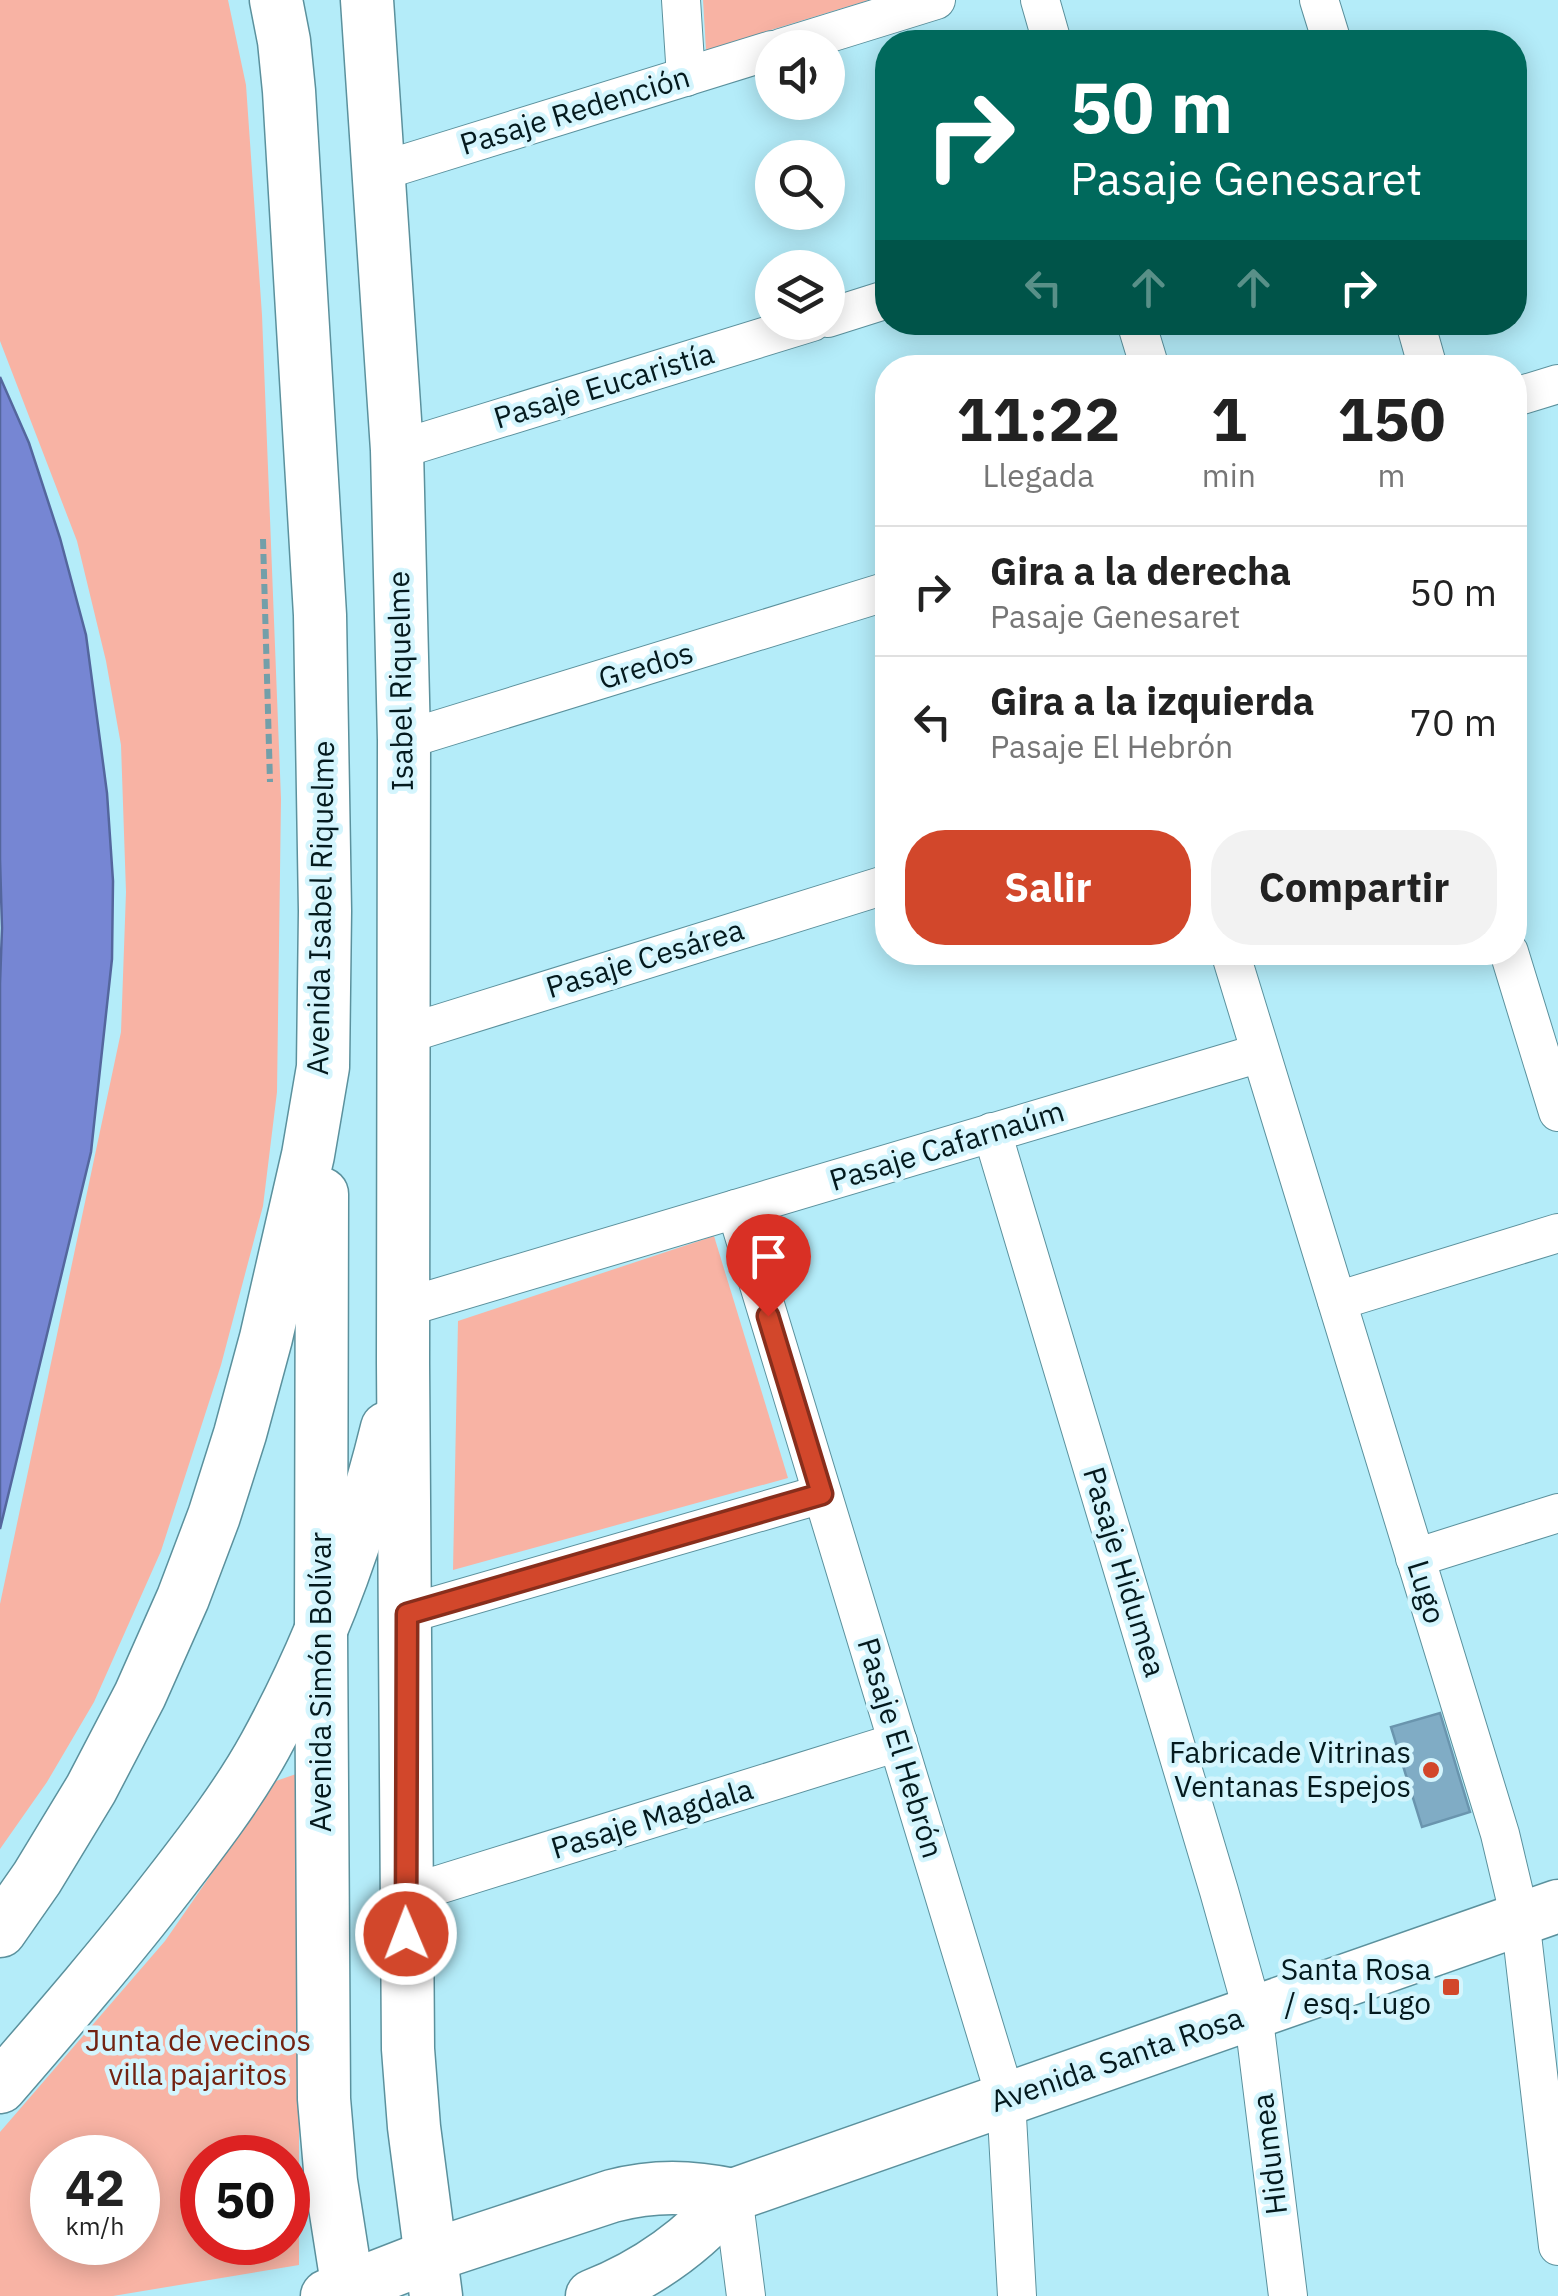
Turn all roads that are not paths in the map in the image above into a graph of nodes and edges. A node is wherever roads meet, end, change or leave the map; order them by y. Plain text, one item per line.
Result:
1 (276, 0) edge
2 (366, 0) edge
3 (680, 0) edge
4 (936, 0) edge
5 (1040, 0) edge
6 (1319, 0) edge
7 (839, 30) edge
8 (1049, 30) edge
9 (1328, 30) edge
10 (755, 55) edge
11 (686, 77) junction
12 (378, 172) junction
13 (875, 303) edge
14 (845, 313) edge
15 (755, 340) edge
16 (1558, 384) edge
17 (1527, 393) edge
18 (397, 450) junction
19 (875, 595) edge
20 (404, 740) junction
21 (875, 888) edge
22 (1234, 965) edge
23 (1513, 965) edge
24 (404, 1035) junction
25 (1260, 1053) junction
26 (323, 1067) junction
27 (1558, 1112) edge
28 (992, 1132) junction
29 (736, 1209) junction
30 (1558, 1233) edge
31 (1337, 1301) junction
32 (403, 1308) junction
33 (403, 1364) junction
34 (822, 1494) junction
35 (1558, 1514) edge
36 (1415, 1558) junction
37 (407, 1614) junction
38 (321, 1632) junction
39 (898, 1742) junction
40 (406, 1895) junction
41 (1539, 1912) edge
42 (0, 1931) edge
43 (1253, 2012) junction
44 (0, 2087) edge
45 (1006, 2099) junction
46 (733, 2196) junction
47 (1558, 2246) edge
48 (433, 2276) edge
49 (341, 2294) edge
50 (592, 2296) edge
51 (746, 2296) edge
52 (1017, 2296) edge
53 (1288, 2296) edge

1 - 26 main road, Avenida Isabel Riquelme
2 - 12 main road, Isabel Riquelme
3 - 11 street
4 - 7 street
5 - 8 street
6 - 9 street
10 - 11 street, Pasaje Redención
11 - 12 street, Pasaje Redención
12 - 18 main road, Isabel Riquelme
13 - 14 street
15 - 18 street, Pasaje Eucaristía
16 - 17 street
18 - 20 main road, Isabel Riquelme
19 - 20 street, Gredos
20 - 24 main road, Isabel Riquelme
21 - 24 street, Pasaje Cesárea
22 - 25 street, Lugo
23 - 27 street
24 - 32 main road, Isabel Riquelme
25 - 28 street, Pasaje Cafarnaúm
25 - 31 street, Lugo
26 - 38 main road, Avenida Simón Bolívar
26 - 42 main road, Avenida Isabel Riquelme
28 - 29 street, Pasaje Cafarnaúm
28 - 43 street, Pasaje Hidumea
29 - 32 street, Pasaje Cafarnaúm
29 - 34 street, Pasaje El Hebrón
30 - 31 street
31 - 36 street, Lugo
32 - 33 main road, Isabel Riquelme
33 - 37 main road
33 - 38 main road
34 - 37 street
34 - 39 street, Pasaje El Hebrón
35 - 36 street
36 - 41 street, Lugo
37 - 40 main road
38 - 44 main road
38 - 49 main road, Avenida Simón Bolívar
39 - 40 street, Pasaje Magdala
39 - 45 street, Pasaje El Hebrón
40 - 48 main road
41 - 43 main road, Avenida Santa Rosa
41 - 47 street, Lugo
43 - 45 main road, Avenida Santa Rosa
43 - 53 street, Hidumea
45 - 46 main road, Avenida Santa Rosa
45 - 52 street, Pasaje El Hebrón
46 - 48 main road
46 - 50 main road, Avenida Santa Rosa
46 - 51 street
48 - 49 main road

